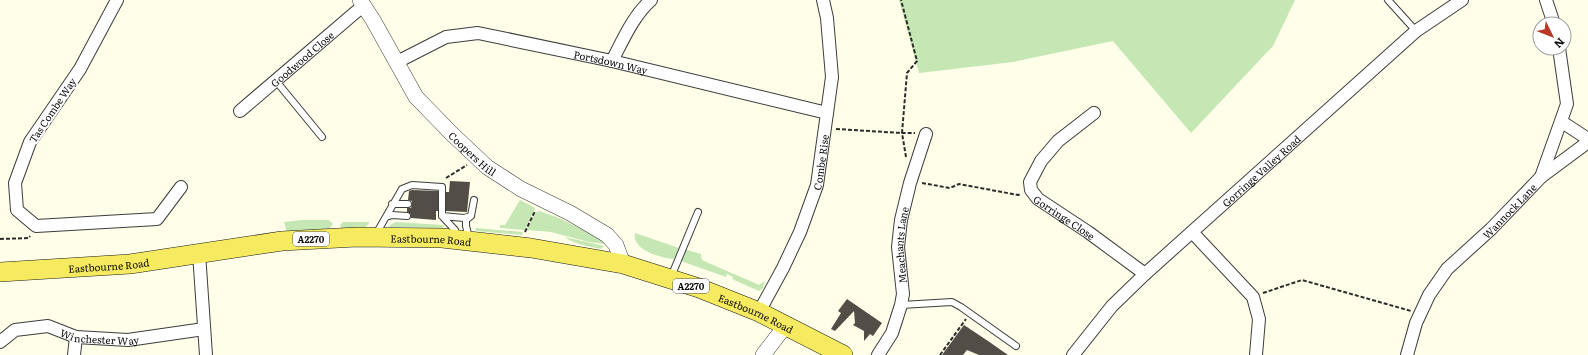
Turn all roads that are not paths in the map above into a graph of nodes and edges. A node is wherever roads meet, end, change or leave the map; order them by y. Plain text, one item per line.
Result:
1 (117, 0) edge
2 (651, 0) edge
3 (823, 0) edge
4 (1388, 0) edge
5 (1462, 0) edge
6 (1546, 0) edge
7 (362, 3) edge
8 (1551, 16) edge
9 (1416, 31) junction
10 (1560, 56) edge
11 (612, 61) junction
12 (397, 62) junction
13 (276, 81) junction
14 (240, 111) dead end
15 (827, 113) junction
16 (1094, 113) dead end
17 (1562, 122) junction
18 (926, 134) dead end
19 (322, 137) dead end
20 (1588, 141) edge
21 (1541, 177) junction
22 (181, 187) dead end
23 (474, 200) dead end
24 (392, 204) junction
25 (408, 204) dead end
26 (698, 212) dead end
27 (407, 216) dead end
28 (471, 216) junction
29 (386, 217) junction
30 (441, 218) junction
31 (1192, 232) junction
32 (374, 237) junction
33 (462, 240) junction
34 (199, 253) junction
35 (622, 264) junction
36 (0, 272) edge
37 (1144, 274) junction
38 (670, 278) junction
39 (901, 305) junction
40 (759, 312) junction
41 (786, 325) junction
42 (204, 329) junction
43 (76, 337) junction
44 (1, 338) edge
45 (1016, 346) dead end
46 (74, 355) edge
47 (206, 355) edge
48 (763, 355) edge
49 (843, 355) edge
50 (878, 355) edge
51 (1073, 355) edge
52 (1256, 355) edge
53 (1407, 355) edge

1 - 22 street, Tas Combe Way
2 - 11 street
3 - 15 street, Combe Rise
4 - 9 lane
5 - 9 street, Gorringe Valley Road
6 - 8 street
7 - 12 street, Coopers Hill
7 - 13 street, Goodwood Close
9 - 31 street, Gorringe Valley Road
10 - 17 street, Wannock Lane
11 - 12 street, Portsdown Way
11 - 15 street, Portsdown Way
12 - 35 street, Coopers Hill
13 - 14 street, Goodwood Close
13 - 19 lane
15 - 40 street, Combe Rise
16 - 37 street, Gorringe Close
17 - 20 street
17 - 21 street, Wannock Lane
18 - 39 street, Meachants Lane
20 - 21 street
21 - 53 street, Wannock Lane
23 - 28 lane
24 - 25 lane
24 - 29 lane
24 - 30 lane
26 - 38 lane
27 - 29 lane
28 - 30 lane
28 - 33 lane
29 - 32 lane
30 - 33 lane
31 - 37 street, Gorringe Valley Road
31 - 52 street
32 - 33 main road, Eastbourne Road / A2270
32 - 34 main road, Eastbourne Road / A2270
33 - 35 main road, Eastbourne Road / A2270
34 - 36 main road, Eastbourne Road / A2270
34 - 42 street
35 - 38 main road, Eastbourne Road / A2270
37 - 51 street, Gorringe Valley Road
38 - 40 main road, Eastbourne Road / A2270
39 - 45 lane
39 - 50 street, Meachants Lane
40 - 41 main road, Eastbourne Road / A2270
41 - 48 street
41 - 49 main road, Eastbourne Road / A2270
42 - 43 street, Winchester Way
42 - 47 street
43 - 44 street, Winchester Way
43 - 46 street

